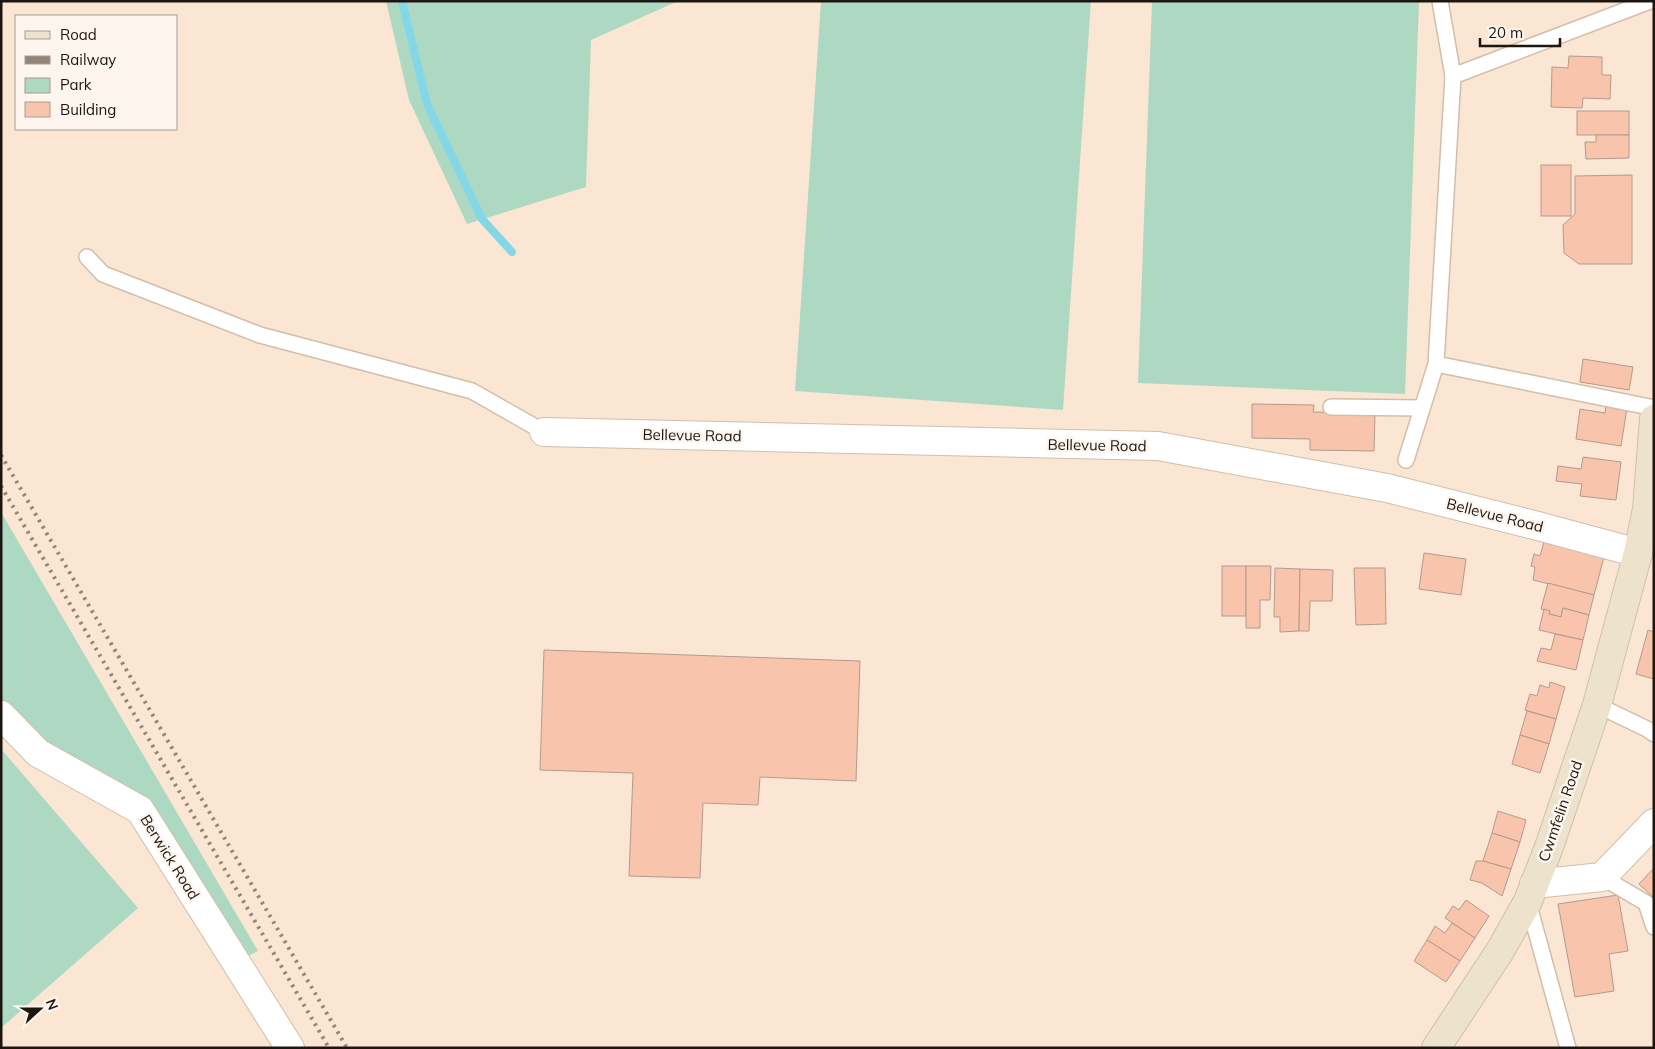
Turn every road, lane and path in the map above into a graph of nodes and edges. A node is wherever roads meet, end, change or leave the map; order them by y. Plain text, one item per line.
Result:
1 (1440, 1) edge
2 (1650, 1) edge
3 (1452, 76) junction
4 (87, 257) dead end
5 (1436, 364) junction
6 (1331, 407) dead end
7 (1422, 408) junction
8 (1654, 408) edge
9 (1654, 419) edge
10 (544, 432) joint
11 (1406, 460) dead end
12 (1638, 553) junction
13 (1597, 705) junction
14 (1, 715) edge
15 (1654, 734) edge
16 (1654, 823) edge
17 (1602, 877) junction
18 (1531, 892) junction
19 (1654, 927) edge
20 (290, 1048) edge
21 (1436, 1048) edge
22 (1568, 1048) edge

1 - 3 lane
2 - 3 lane
3 - 5 lane
4 - 10 lane
5 - 7 lane
5 - 8 lane
6 - 7 lane
7 - 11 lane
9 - 12 main road, Cwmfelin Road
10 - 12 street, Bellevue Road
12 - 13 main road, Cwmfelin Road
13 - 15 lane
13 - 18 main road, Cwmfelin Road
14 - 20 street, Berwick Road
16 - 17 street
17 - 18 street
17 - 19 lane
18 - 21 main road, Cwmfelin Road
18 - 22 lane

